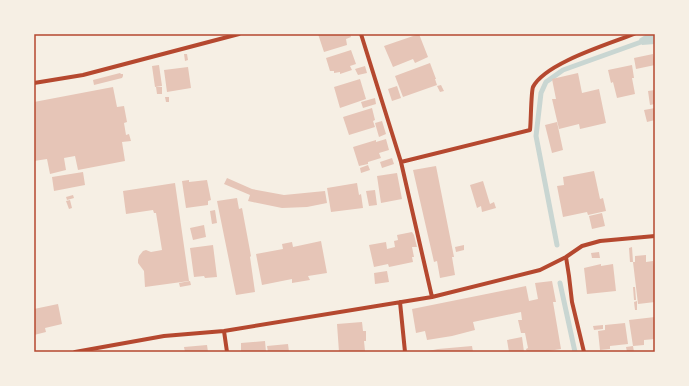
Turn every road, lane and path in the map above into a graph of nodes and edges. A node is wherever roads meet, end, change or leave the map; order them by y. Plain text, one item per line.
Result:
1 (239, 34) edge
2 (361, 34) edge
3 (634, 34) edge
4 (34, 83) edge
5 (402, 162) junction
6 (655, 236) edge
7 (566, 257) junction
8 (432, 297) junction
9 (400, 302) junction
10 (224, 331) junction
11 (75, 352) edge
12 (227, 352) edge
13 (404, 352) edge
14 (584, 352) edge

1 - 4 street
2 - 5 street
3 - 5 street
5 - 8 street
6 - 7 street
7 - 8 street
7 - 14 street
8 - 9 street
9 - 10 street
9 - 13 street
10 - 11 street
10 - 12 street

